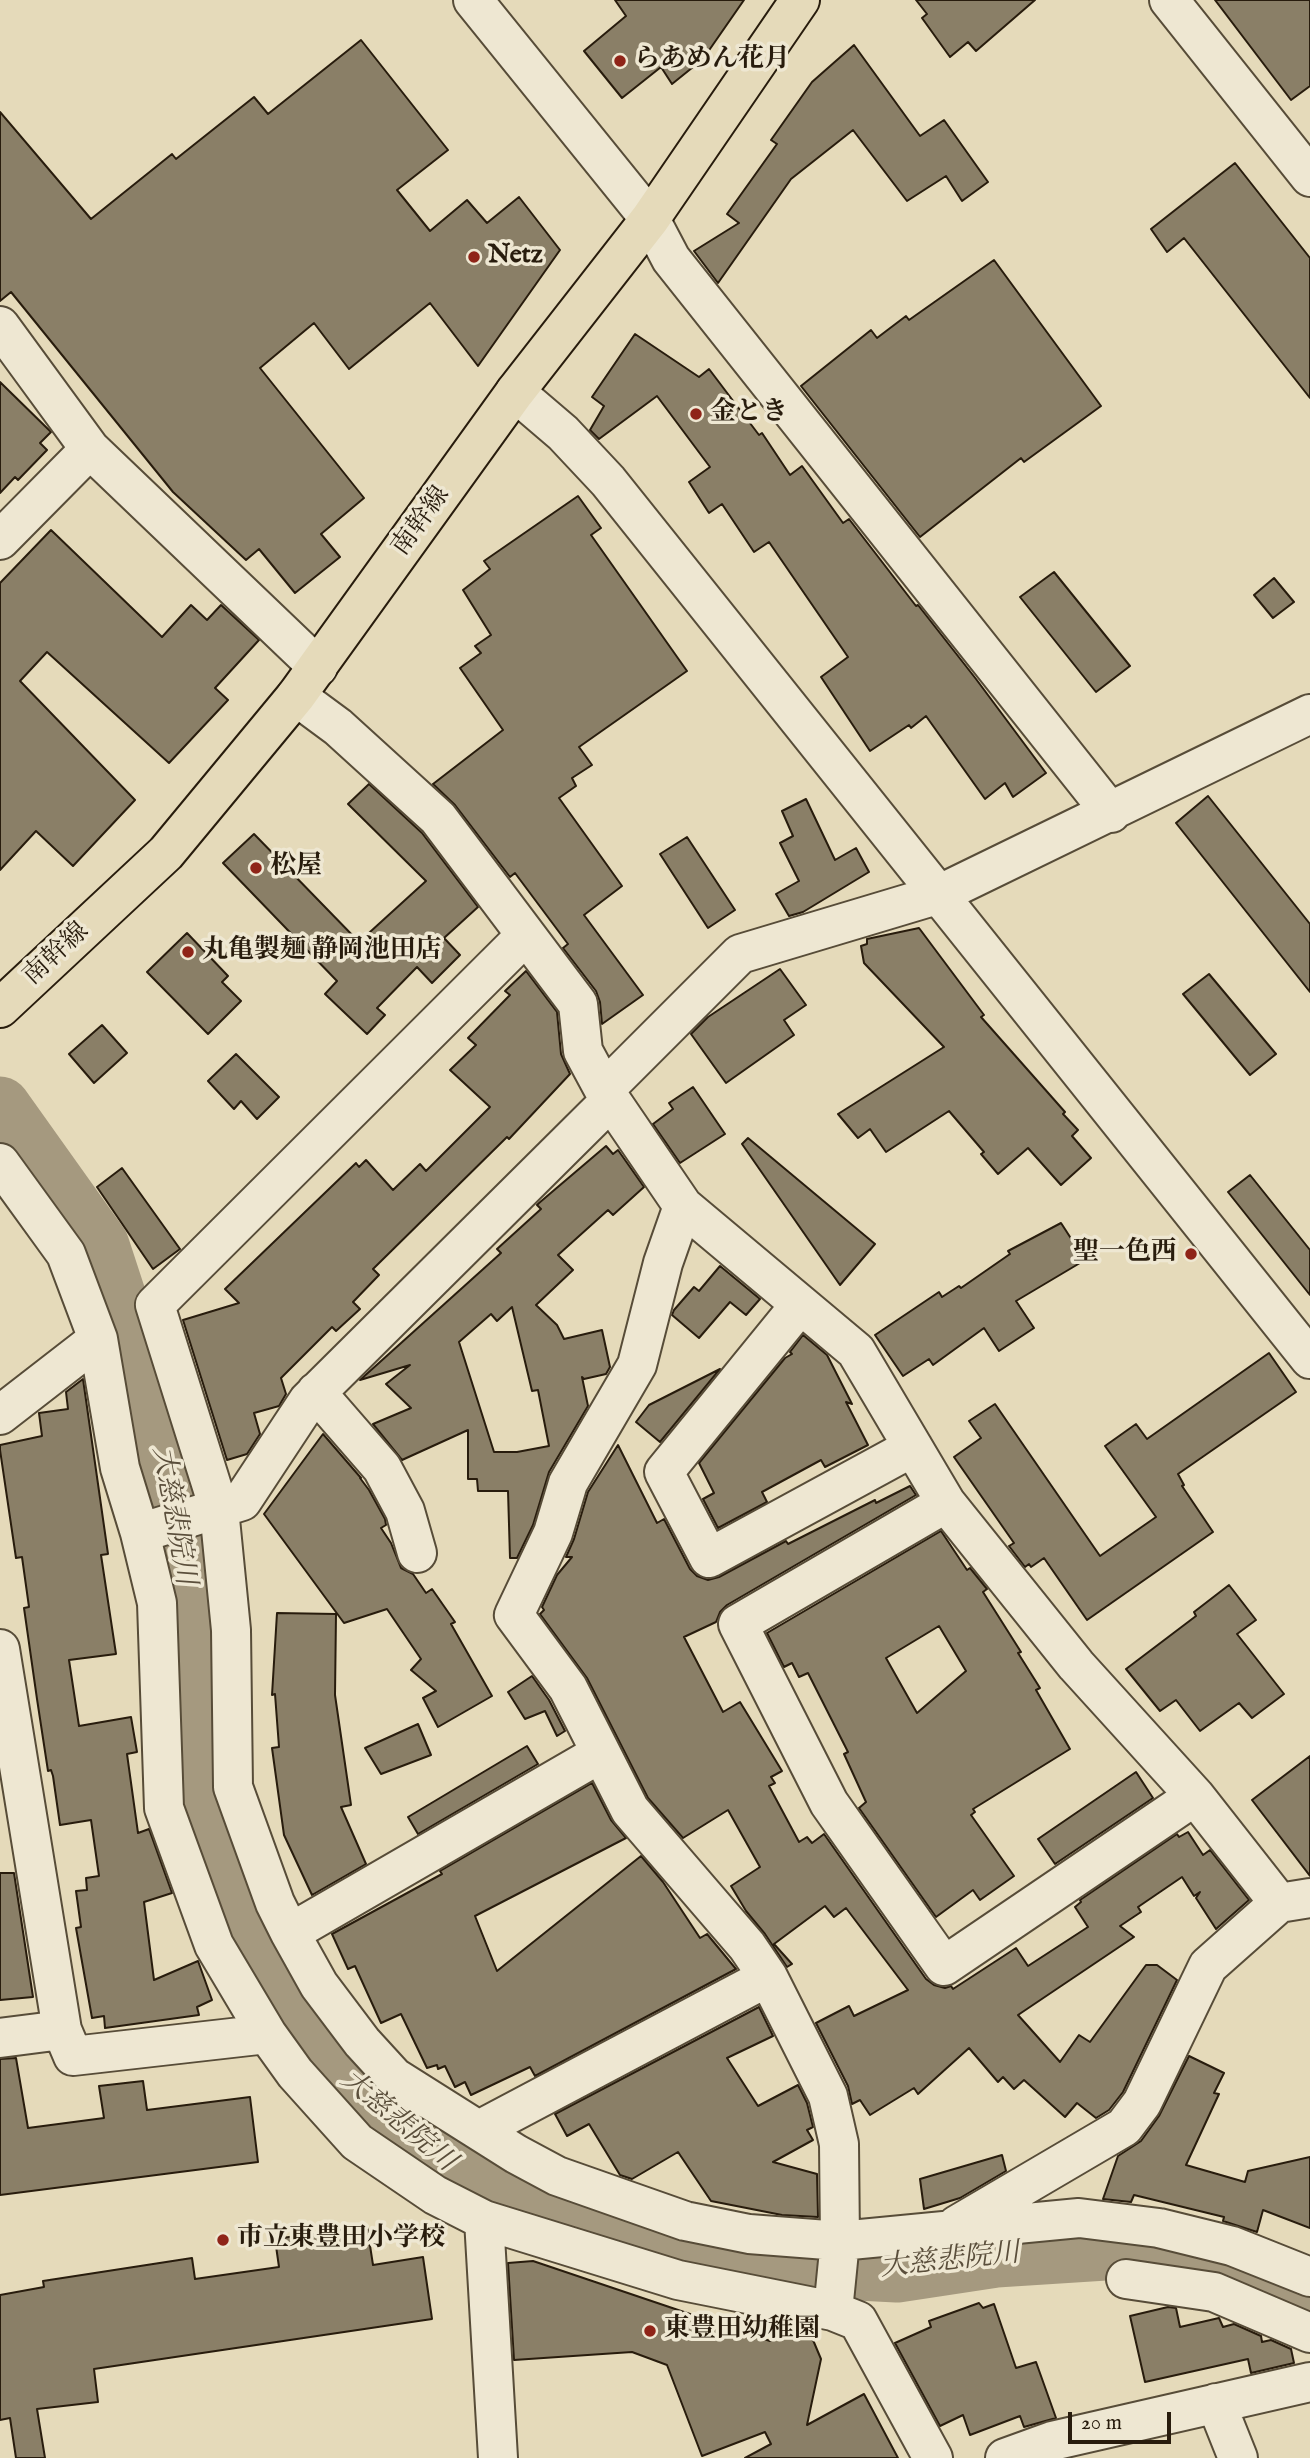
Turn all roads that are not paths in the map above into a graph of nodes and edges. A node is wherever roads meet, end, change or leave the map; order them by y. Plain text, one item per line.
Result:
1 (473, 0) edge
2 (800, 0) edge
3 (1169, 0) edge
4 (1310, 177) edge
5 (650, 219) junction
6 (0, 326) edge
7 (515, 392) junction
8 (90, 449) junction
9 (0, 540) edge
10 (307, 682) junction
11 (1310, 715) edge
12 (1111, 813) junction
13 (940, 894) junction
14 (526, 935) junction
15 (0, 1008) edge
16 (608, 1095) junction
17 (0, 1163) edge
18 (683, 1206) junction
19 (800, 1305) junction
20 (98, 1339) junction
21 (1309, 1355) edge
22 (316, 1392) junction
23 (0, 1415) edge
24 (913, 1447) junction
25 (946, 1503) junction
26 (219, 1509) junction
27 (140, 1533) junction
28 (417, 1553) dead end
29 (0, 1649) edge
30 (601, 1753) junction
31 (1195, 1796) junction
32 (1294, 1901) edge
33 (289, 1933) junction
34 (768, 1977) junction
35 (62, 2029) junction
36 (267, 2034) junction
37 (0, 2038) edge
38 (479, 2130) junction
39 (484, 2220) junction
40 (947, 2232) junction
41 (840, 2241) junction
42 (1310, 2277) edge
43 (1126, 2279) dead end
44 (833, 2311) junction
45 (1310, 2333) edge
46 (1310, 2382) edge
47 (1216, 2403) junction
48 (499, 2458) edge
49 (933, 2458) edge
50 (1004, 2458) edge
51 (1238, 2458) edge

1 - 5 street
2 - 5 main road, 南幹線
3 - 4 street
5 - 7 main road, 南幹線
5 - 12 street
6 - 8 street
7 - 10 main road, 南幹線
7 - 13 street
8 - 9 street
8 - 10 street
10 - 14 street
10 - 15 main road, 南幹線
11 - 12 street
12 - 13 street
13 - 16 street
13 - 21 street
14 - 16 street
14 - 26 street
16 - 18 street
16 - 22 street
17 - 20 street
18 - 19 street
18 - 30 street
19 - 24 street
19 - 24 street
20 - 23 street
20 - 27 street
22 - 26 street
22 - 28 street
24 - 25 street
25 - 31 street
25 - 31 street
26 - 27 street
26 - 33 street
27 - 36 street
29 - 35 street
30 - 33 street
30 - 34 street
31 - 32 street
32 - 40 street
33 - 38 street
34 - 38 street
34 - 41 street
35 - 36 street
35 - 37 street
36 - 39 street
38 - 41 street
39 - 44 street
39 - 48 street
40 - 41 street
40 - 42 street
41 - 44 street
43 - 45 street
44 - 49 street
46 - 47 street
47 - 50 street
47 - 51 street

